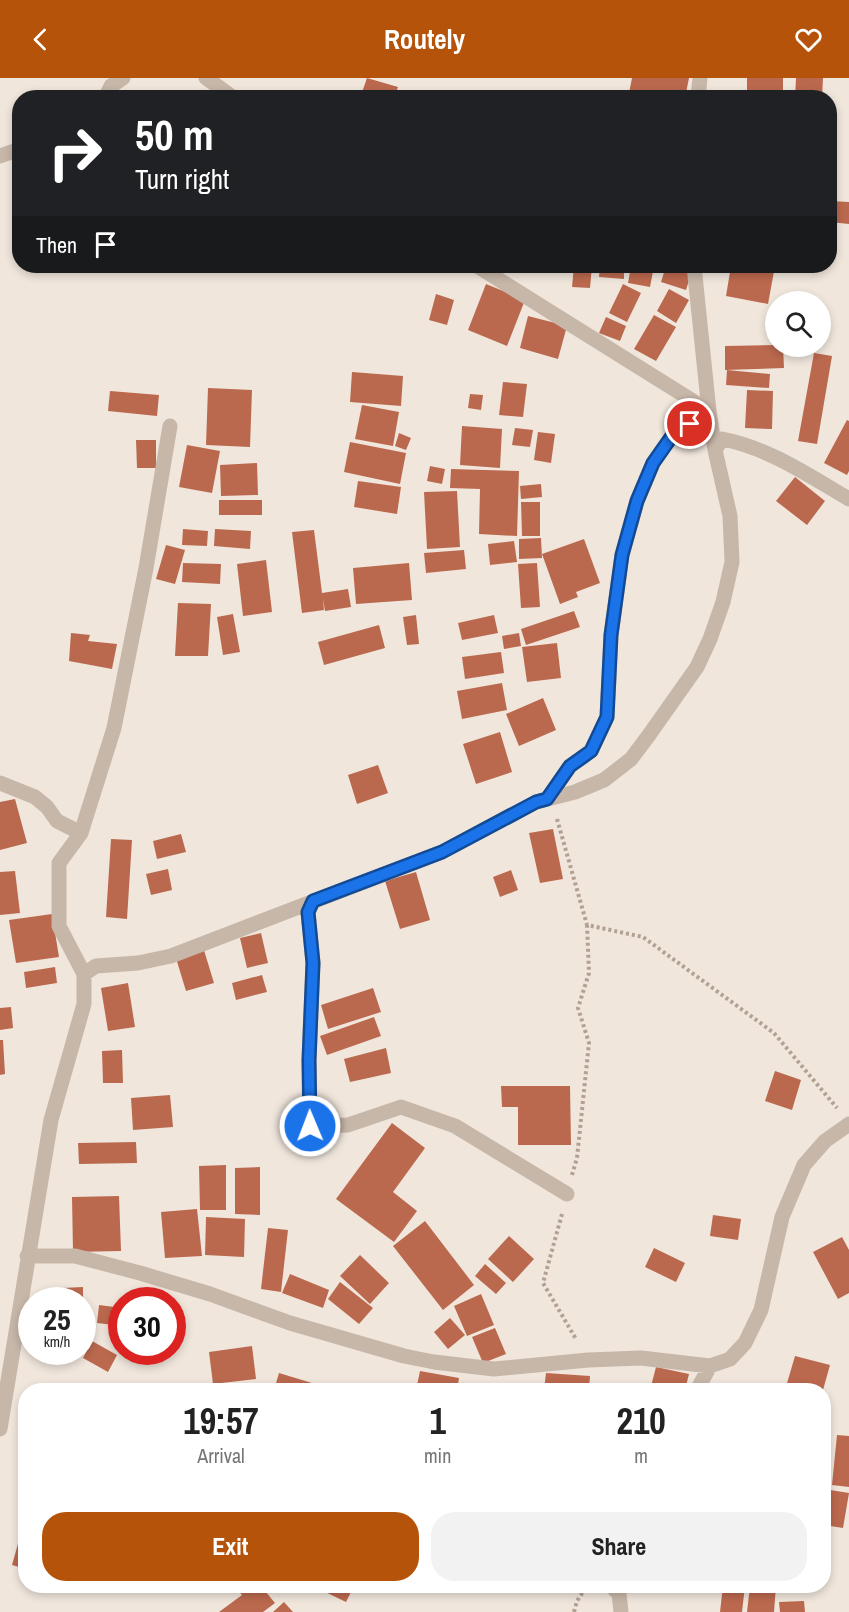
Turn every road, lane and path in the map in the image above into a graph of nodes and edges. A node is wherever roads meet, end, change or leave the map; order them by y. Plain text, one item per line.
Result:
1 (123, 78) edge
2 (206, 78) edge
3 (109, 90) edge
4 (223, 90) edge
5 (488, 273) edge
6 (695, 273) edge
7 (709, 411) junction
8 (170, 426) dead end
9 (715, 450) junction
10 (849, 499) edge
11 (0, 783) edge
12 (547, 799) junction
13 (81, 833) junction
14 (313, 901) junction
15 (587, 925) junction
16 (84, 974) junction
17 (845, 1119) edge
18 (567, 1194) junction
19 (27, 1256) junction
20 (588, 1360) junction
21 (710, 1366) junction
22 (702, 1383) edge
23 (0, 1429) edge
24 (582, 1593) edge
25 (618, 1593) edge
26 (574, 1612) edge
27 (621, 1612) edge

1 - 3 street
2 - 4 street
5 - 7 street
6 - 7 street
7 - 9 street
7 - 12 street
8 - 13 street
9 - 10 street
9 - 12 street
11 - 13 street
12 - 14 street
12 - 15 path
13 - 16 street
14 - 16 street
14 - 18 street
15 - 17 path
15 - 18 path
16 - 19 street
17 - 21 street
18 - 20 path
19 - 20 street
19 - 23 street
20 - 21 street
21 - 22 street
24 - 26 path
25 - 27 street

